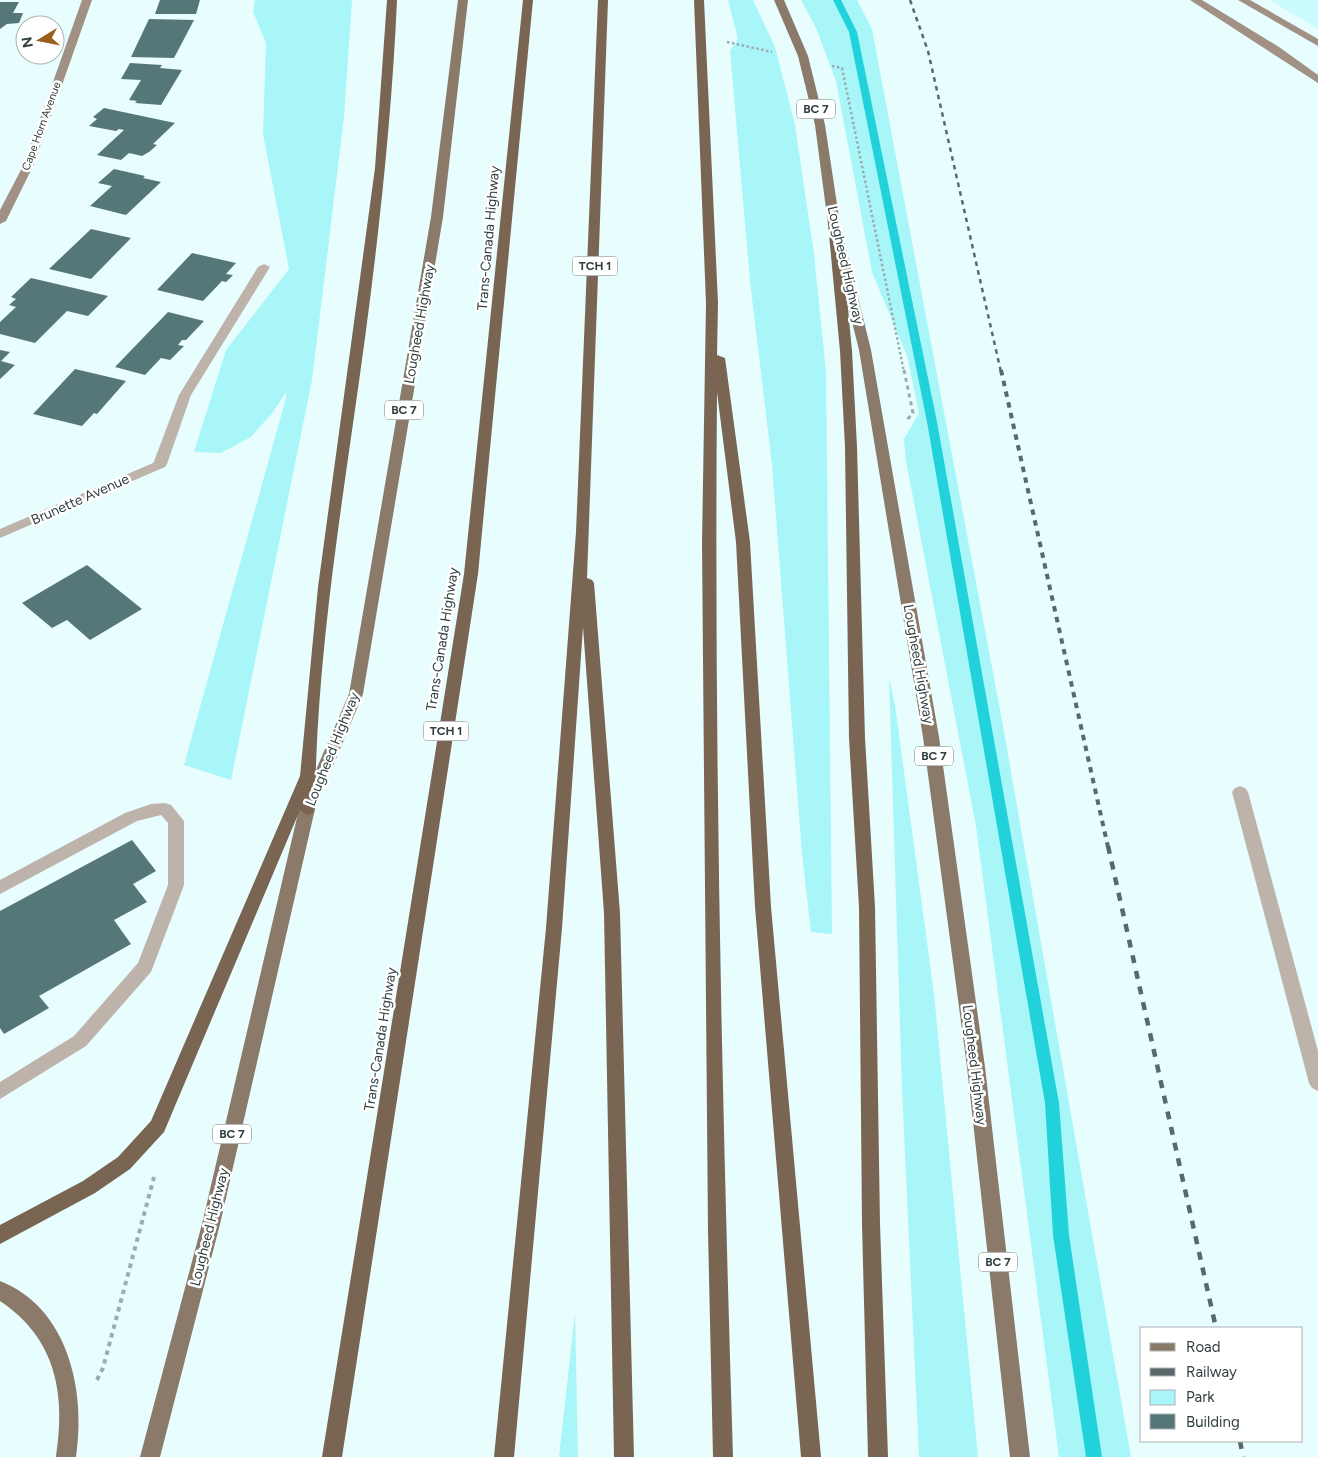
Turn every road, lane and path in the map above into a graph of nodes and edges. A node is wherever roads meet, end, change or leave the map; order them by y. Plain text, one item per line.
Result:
1 (87, 0) edge
2 (392, 0) edge
3 (463, 0) edge
4 (528, 0) edge
5 (603, 0) edge
6 (699, 0) edge
7 (779, 0) edge
8 (1194, 0) edge
9 (1243, 0) edge
10 (1318, 44) edge
11 (1318, 80) edge
12 (0, 220) edge
13 (834, 224) junction
14 (264, 267) dead end
15 (883, 274) dead end
16 (712, 303) junction
17 (882, 447) junction
18 (584, 532) junction
19 (0, 534) edge
20 (307, 773) junction
21 (1240, 792) dead end
22 (307, 809) junction
23 (0, 888) edge
24 (1318, 1083) edge
25 (0, 1091) edge
26 (158, 1126) junction
27 (0, 1235) edge
28 (0, 1290) edge
29 (95, 1385) dead end
30 (66, 1457) edge
31 (150, 1457) edge
32 (332, 1457) edge
33 (504, 1457) edge
34 (624, 1457) edge
35 (723, 1457) edge
36 (811, 1457) edge
37 (878, 1457) edge
38 (1020, 1457) edge

1 - 12 street, Cape Horn Avenue
2 - 20 highway
3 - 22 main road, Lougheed Highway / BC 7
4 - 32 highway, Trans-Canada Highway / TCH 1
5 - 18 highway, TCH 1
6 - 16 highway
7 - 13 main road, Lougheed Highway / BC 7
8 - 11 street
9 - 10 street
13 - 17 main road, Lougheed Highway / BC 7
13 - 37 highway
14 - 19 street, Brunette Avenue
15 - 17 path
16 - 35 highway
16 - 36 highway
17 - 38 main road, Lougheed Highway / BC 7
18 - 33 highway, TCH 1
18 - 34 highway
20 - 22 highway
20 - 26 highway
21 - 24 street
22 - 31 main road, Lougheed Highway / BC 7
23 - 25 street
26 - 27 highway
26 - 29 path
28 - 30 main road

